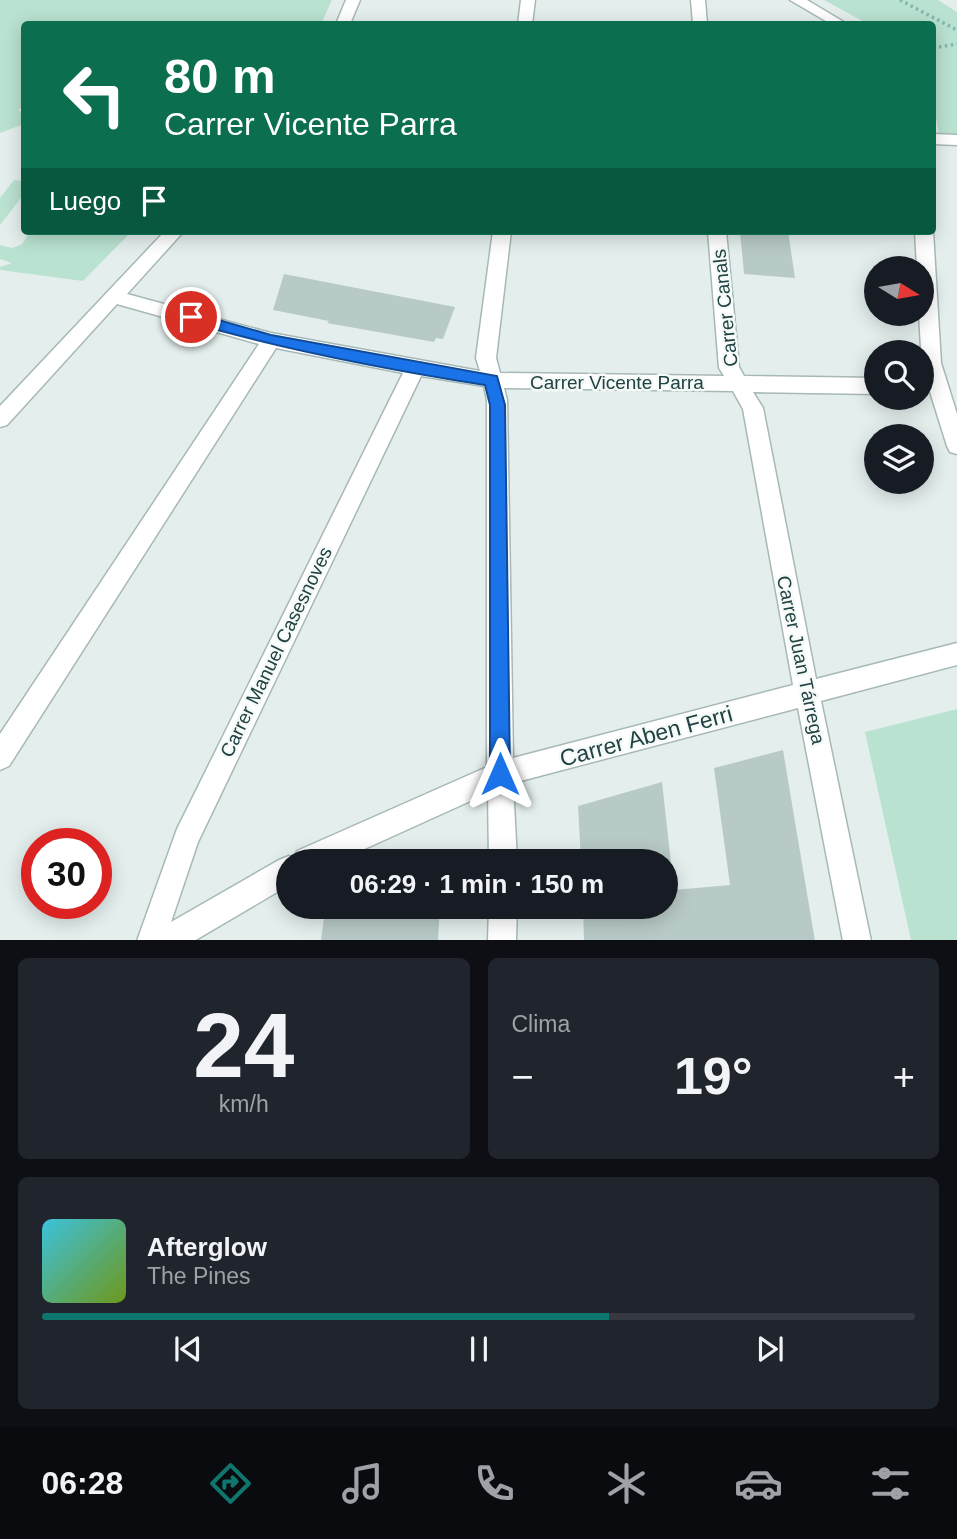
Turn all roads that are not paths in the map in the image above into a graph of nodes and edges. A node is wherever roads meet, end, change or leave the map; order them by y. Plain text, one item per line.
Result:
1 (353, 0) edge
2 (528, 0) edge
3 (698, 0) edge
4 (797, 0) edge
5 (344, 21) edge
6 (525, 21) edge
7 (700, 21) edge
8 (835, 21) edge
9 (936, 139) edge
10 (957, 139) edge
11 (936, 150) edge
12 (957, 151) edge
13 (171, 235) edge
14 (501, 235) edge
15 (717, 235) edge
16 (924, 235) edge
17 (114, 297) junction
18 (271, 340) junction
19 (415, 368) junction
20 (491, 380) junction
21 (736, 383) junction
22 (864, 386) edge
23 (939, 387) edge
24 (0, 419) edge
25 (957, 446) edge
26 (957, 654) edge
27 (807, 694) junction
28 (0, 757) edge
29 (500, 774) junction
30 (334, 849) edge
31 (503, 849) edge
32 (276, 877) edge
33 (503, 919) edge
34 (151, 940) edge
35 (167, 940) edge
36 (502, 940) edge
37 (857, 940) edge

1 - 5 street
2 - 6 street
3 - 7 street
4 - 8 street
9 - 10 street
11 - 12 street
13 - 17 street
14 - 20 street
15 - 21 street, Carrer Canals
16 - 23 street
17 - 18 street, Carrer Vicente Parra
17 - 24 street
18 - 19 street, Carrer Vicente Parra
18 - 28 street
19 - 20 street, Carrer Vicente Parra
19 - 34 street, Carrer Manuel Casesnoves
20 - 21 street, Carrer Vicente Parra
20 - 29 street
21 - 22 street, Carrer Vicente Parra
21 - 27 street, Carrer Juan Tárrega
23 - 25 street
26 - 27 street, Carrer Aben Ferri
27 - 29 street, Carrer Aben Ferri
27 - 37 street, Carrer Juan Tárrega
29 - 30 street, Carrer Aben Ferri
29 - 31 street
32 - 35 street
33 - 36 street

